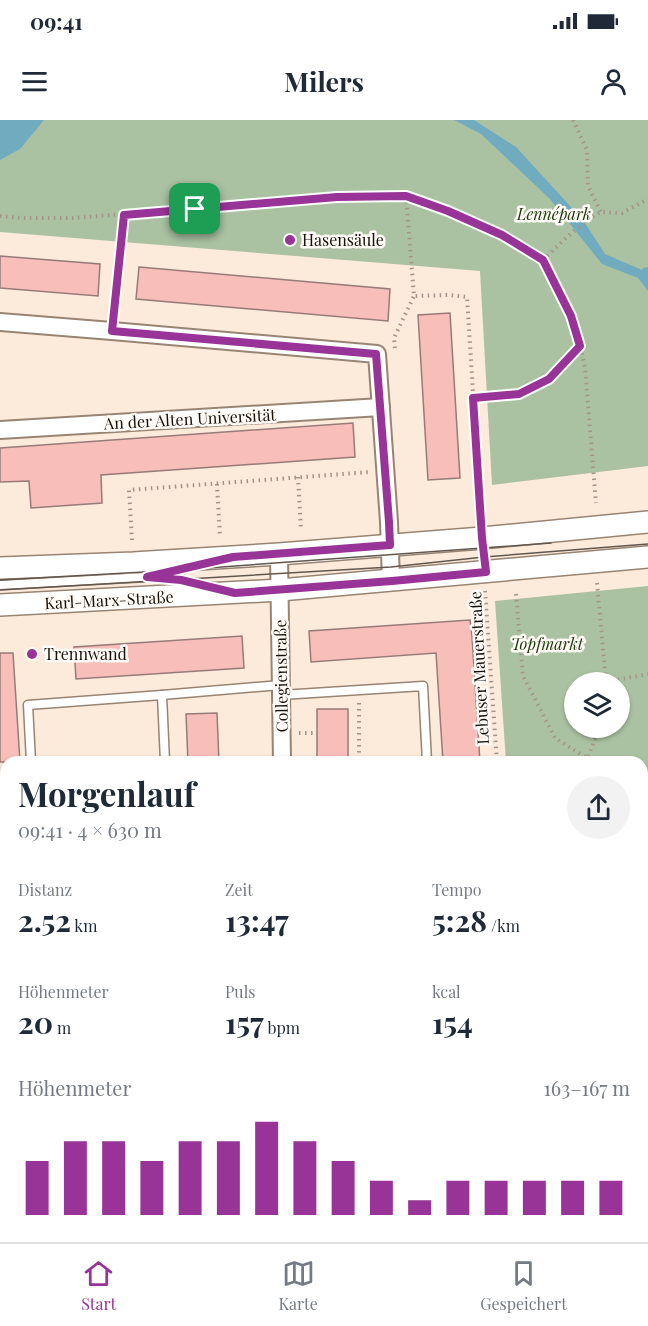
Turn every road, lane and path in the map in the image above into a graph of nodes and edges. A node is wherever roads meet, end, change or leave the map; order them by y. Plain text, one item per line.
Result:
1 (573, 120) edge
2 (406, 196) junction
3 (648, 199) edge
4 (601, 212) junction
5 (124, 215) junction
6 (0, 216) edge
7 (543, 260) junction
8 (0, 322) edge
9 (112, 331) junction
10 (580, 346) junction
11 (473, 398) junction
12 (381, 407) junction
13 (0, 430) edge
14 (385, 471) junction
15 (298, 477) junction
16 (217, 484) junction
17 (596, 503) dead end
18 (648, 522) edge
19 (301, 530) dead end
20 (220, 536) dead end
21 (482, 538) junction
22 (132, 540) dead end
23 (390, 545) junction
24 (279, 554) junction
25 (233, 557) junction
26 (648, 557) edge
27 (0, 568) edge
28 (486, 572) junction
29 (147, 577) junction
30 (392, 581) junction
31 (597, 583) dead end
32 (0, 585) edge
33 (280, 590) junction
34 (235, 593) junction
35 (516, 594) dead end
36 (0, 605) edge
37 (605, 672) edge
38 (648, 674) edge
39 (630, 677) edge
40 (281, 690) junction
41 (359, 690) junction
42 (162, 695) junction
43 (295, 733) dead end
44 (317, 733) dead end
45 (596, 738) edge
46 (31, 756) edge
47 (165, 756) edge
48 (282, 756) edge
49 (359, 756) edge
50 (427, 756) edge
51 (496, 756) edge
52 (581, 756) edge
53 (590, 756) edge

1 - 4 path
2 - 5 path
2 - 7 path
2 - 11 path
3 - 4 path
4 - 7 path
5 - 6 path
5 - 9 path
7 - 10 path
8 - 9 street
9 - 12 street
10 - 11 path
10 - 17 path
11 - 21 path
12 - 13 street, An der Alten Universität
12 - 14 street
14 - 15 path
14 - 23 street
15 - 16 path
15 - 19 path
16 - 20 path
16 - 22 path
18 - 21 street
21 - 23 street
23 - 24 street
23 - 30 street
24 - 25 street
24 - 33 street, Collegienstraße
25 - 27 street
25 - 29 lane
26 - 28 street, Karl-Marx-Straße
28 - 30 street, Karl-Marx-Straße
28 - 51 path, Lebuser Mauerstraße
29 - 32 lane
29 - 34 lane
30 - 33 street, Karl-Marx-Straße
31 - 37 path
33 - 34 street, Karl-Marx-Straße
33 - 40 street, Collegienstraße
34 - 36 street, Karl-Marx-Straße
35 - 52 path
38 - 39 path
40 - 41 lane
40 - 42 lane
40 - 48 street, Collegienstraße
41 - 49 path
41 - 50 lane
42 - 46 lane
42 - 47 lane
43 - 44 path
45 - 53 path

